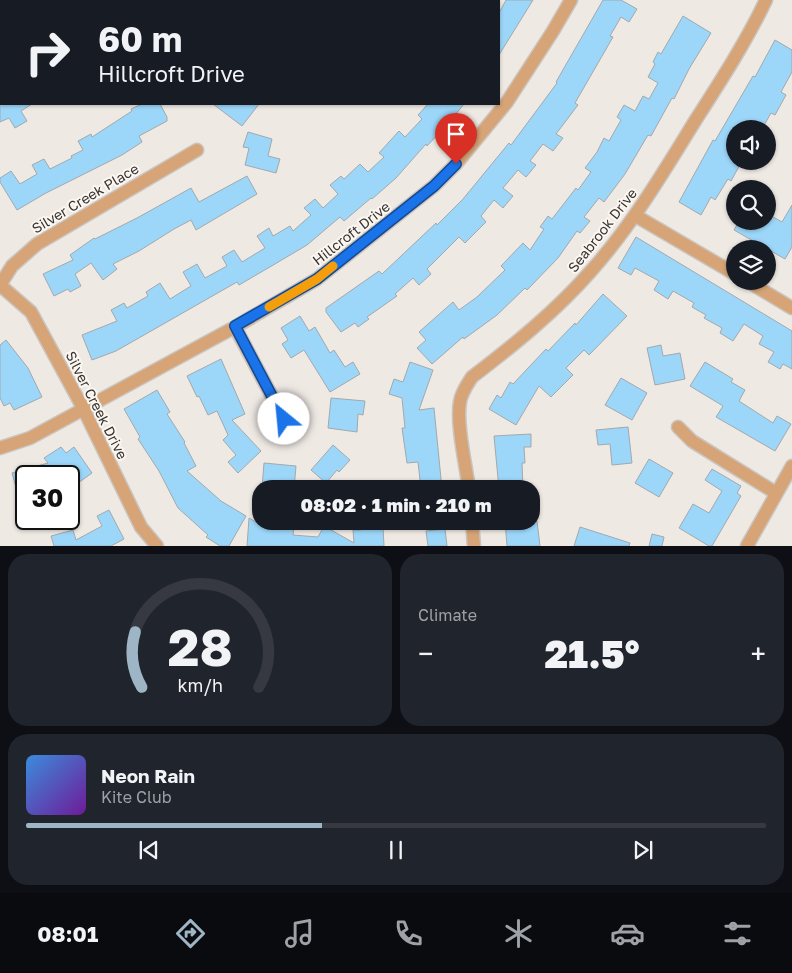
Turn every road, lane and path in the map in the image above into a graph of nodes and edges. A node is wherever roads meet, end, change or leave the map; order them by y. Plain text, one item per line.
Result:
1 (570, 0) edge
2 (766, 0) edge
3 (197, 150) dead end
4 (636, 216) junction
5 (726, 269) edge
6 (0, 285) edge
7 (762, 290) edge
8 (792, 308) edge
9 (235, 326) junction
10 (83, 408) junction
11 (284, 419) dead end
12 (678, 427) dead end
13 (0, 448) edge
14 (792, 466) edge
15 (468, 480) edge
16 (776, 493) junction
17 (473, 530) edge
18 (157, 546) edge
19 (474, 546) edge
20 (746, 546) edge

1 - 9 street, Hillcroft Drive
2 - 4 street, Seabrook Drive
3 - 6 street, Silver Creek Place
4 - 5 street
4 - 15 street, Seabrook Drive
6 - 10 street, Silver Creek Drive
7 - 8 street
9 - 10 street, Hillcroft Drive
9 - 11 street
10 - 13 street, Hillcroft Drive
10 - 18 street, Silver Creek Drive
12 - 16 street
14 - 16 street
16 - 20 street
17 - 19 street

